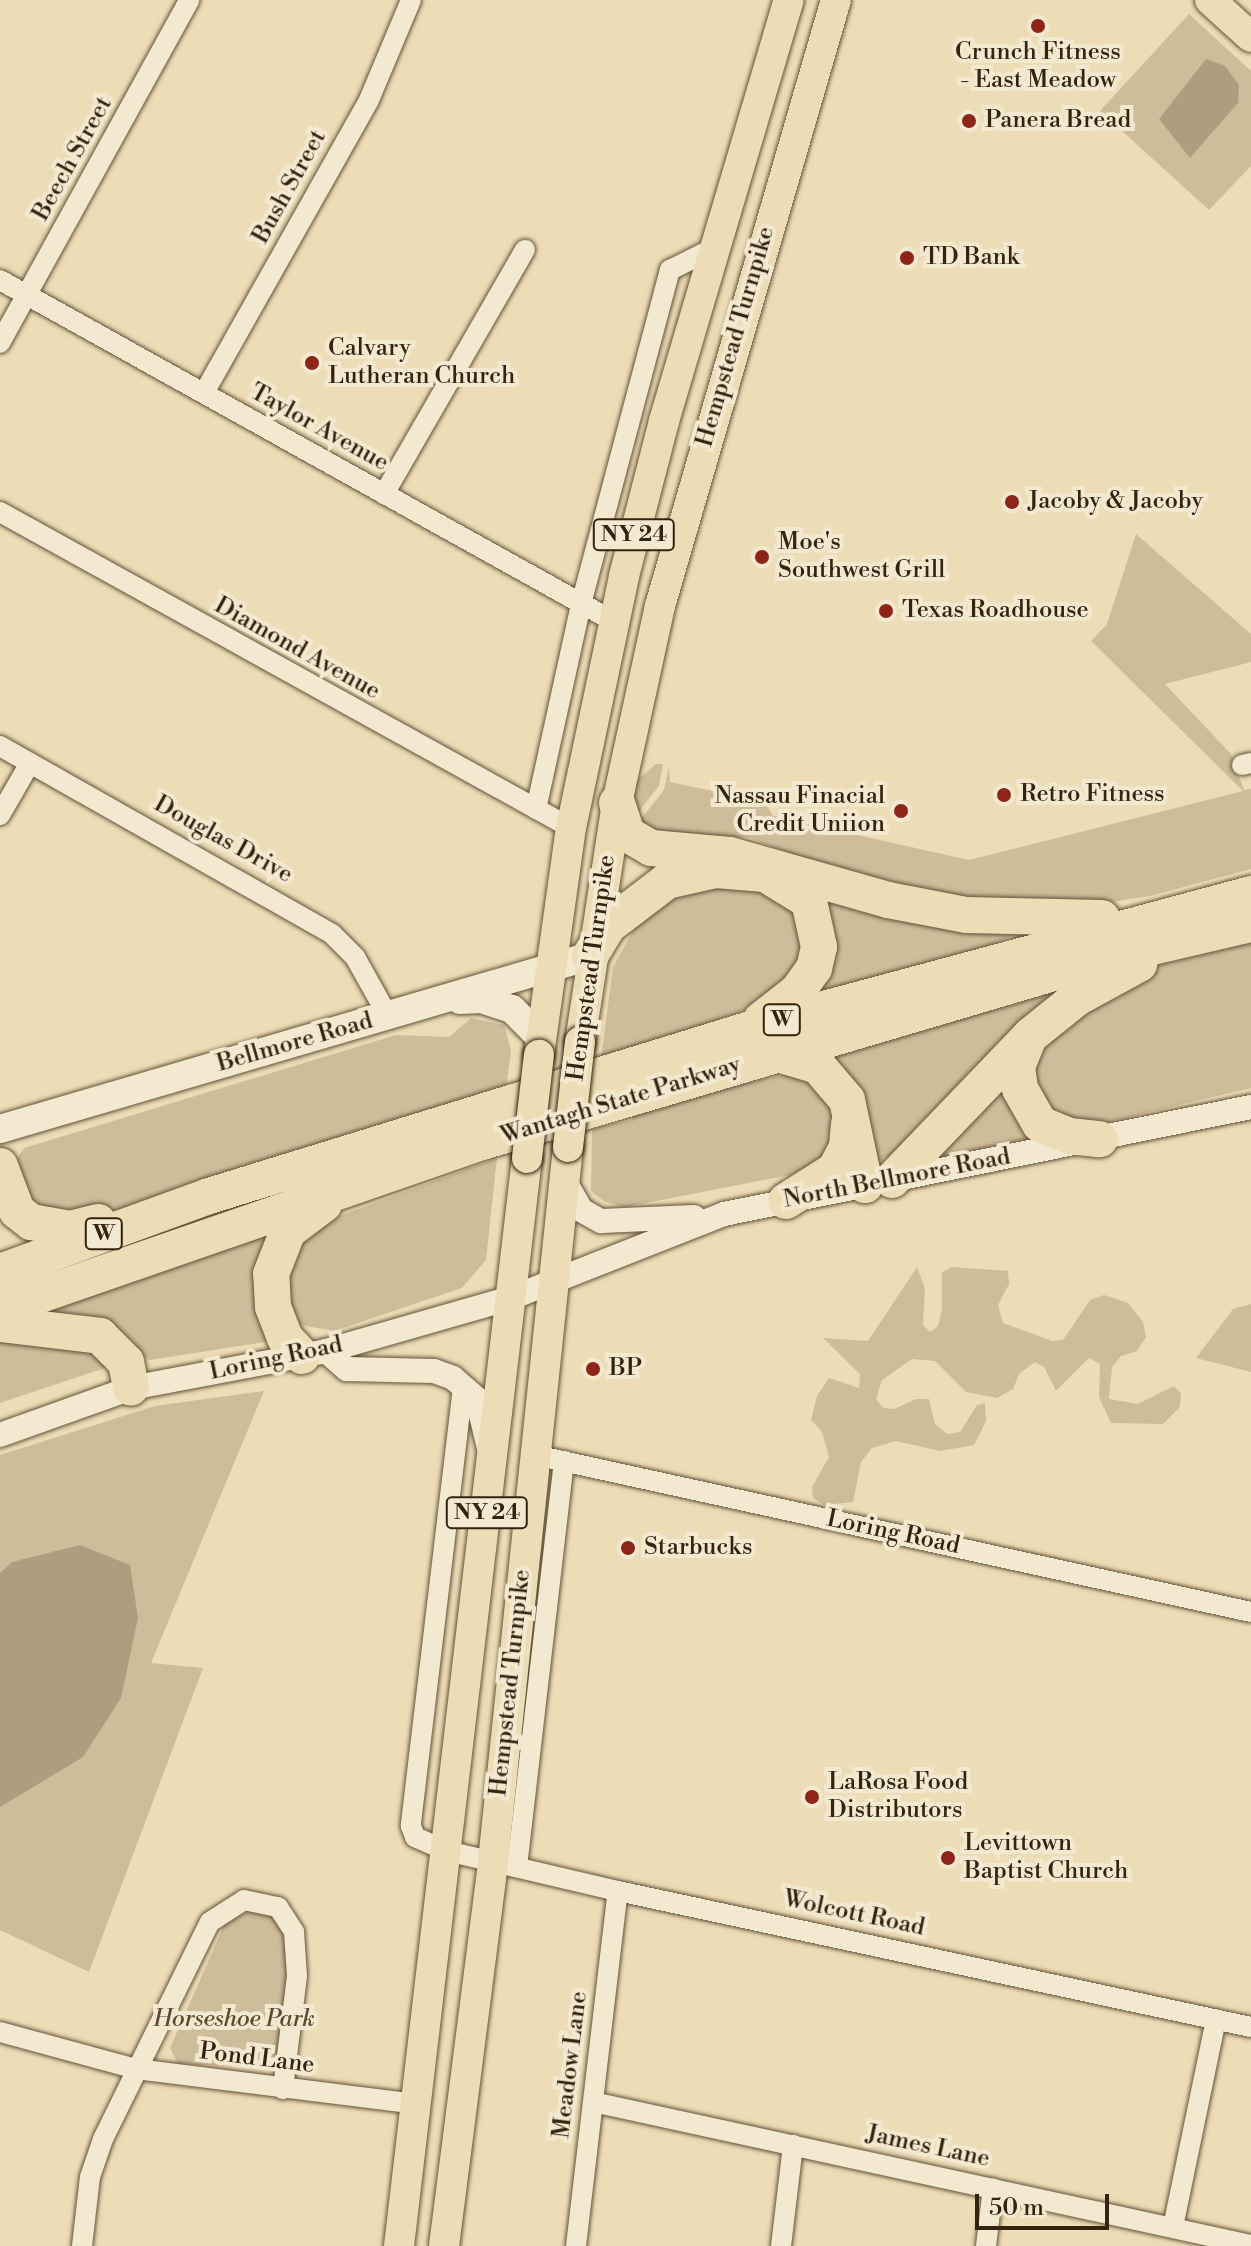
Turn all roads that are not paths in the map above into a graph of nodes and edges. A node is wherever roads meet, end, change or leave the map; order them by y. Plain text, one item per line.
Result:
1 (189, 0) edge
2 (411, 0) edge
3 (789, 0) edge
4 (836, 0) edge
5 (1210, 0) edge
6 (1248, 30) edge
7 (716, 247) junction
8 (525, 250) dead end
9 (0, 280) edge
10 (27, 295) junction
11 (0, 343) edge
12 (204, 393) junction
13 (664, 421) junction
14 (384, 494) junction
15 (0, 512) edge
16 (581, 604) junction
17 (660, 606) junction
18 (613, 621) junction
19 (0, 746) edge
20 (30, 763) junction
21 (617, 803) junction
22 (536, 809) junction
23 (0, 815) edge
24 (571, 828) junction
25 (1251, 894) edge
26 (1251, 924) edge
27 (1172, 928) junction
28 (590, 956) junction
29 (549, 968) junction
30 (431, 1002) junction
31 (388, 1016) junction
32 (747, 1030) junction
33 (1031, 1035) junction
34 (540, 1046) junction
35 (778, 1054) junction
36 (851, 1107) junction
37 (1251, 1107) edge
38 (0, 1129) edge
39 (1100, 1139) junction
40 (0, 1166) edge
41 (564, 1180) junction
42 (878, 1182) junction
43 (349, 1185) junction
44 (209, 1196) junction
45 (786, 1201) junction
46 (724, 1214) junction
47 (0, 1272) edge
48 (553, 1282) junction
49 (511, 1298) junction
50 (0, 1309) edge
51 (0, 1324) edge
52 (314, 1353) junction
53 (463, 1387) junction
54 (131, 1388) junction
55 (0, 1435) edge
56 (549, 1458) junction
57 (492, 1464) junction
58 (1251, 1612) edge
59 (447, 1851) junction
60 (505, 1864) junction
61 (618, 1891) junction
62 (1216, 2019) junction
63 (1251, 2027) edge
64 (0, 2032) edge
65 (136, 2069) junction
66 (283, 2089) junction
67 (593, 2102) junction
68 (416, 2104) junction
69 (793, 2145) junction
70 (993, 2188) junction
71 (1173, 2227) junction
72 (1251, 2245) edge
73 (82, 2246) edge
74 (399, 2246) edge
75 (444, 2246) edge
76 (576, 2246) edge
77 (781, 2246) edge
78 (986, 2246) edge

1 - 10 street, Beech Street
2 - 12 street, Bush Street
3 - 7 main road, Hempstead Turnpike / NY 24
4 - 17 main road, Hempstead Turnpike / NY 24
5 - 6 main road
7 - 13 main road, Hempstead Turnpike / NY 24
7 - 16 street
8 - 14 street
9 - 10 street, Taylor Avenue
10 - 11 street, Beech Street
10 - 12 street, Taylor Avenue
12 - 14 street, Taylor Avenue
13 - 17 main road
13 - 18 main road, Hempstead Turnpike / NY 24
14 - 16 street, Taylor Avenue
15 - 22 street, Diamond Avenue
16 - 18 street, Taylor Avenue
16 - 22 street
17 - 21 main road, Hempstead Turnpike / NY 24
18 - 24 main road, Hempstead Turnpike / NY 24
19 - 20 street, Douglas Drive
20 - 23 street
20 - 31 street, Douglas Drive
21 - 27 highway
21 - 28 main road, Hempstead Turnpike / NY 24
22 - 24 street, Diamond Avenue
24 - 29 main road, Hempstead Turnpike / NY 24
25 - 27 highway, Wantagh State Parkway / W
26 - 27 highway, Wantagh State Parkway / W
27 - 32 highway, Wantagh State Parkway / W
27 - 33 highway
27 - 35 highway, Wantagh State Parkway / W
28 - 29 main road, Bellmore Road
28 - 32 highway
28 - 41 main road, Hempstead Turnpike / NY 24, bridge
29 - 30 main road, Bellmore Road
29 - 34 main road, Hempstead Turnpike / NY 24
30 - 31 main road, Bellmore Road
30 - 34 main road
31 - 38 main road, Bellmore Road
32 - 44 highway, Wantagh State Parkway / W
33 - 39 highway
33 - 42 highway
34 - 49 main road, Hempstead Turnpike / NY 24, bridge
35 - 36 highway
35 - 43 highway, Wantagh State Parkway / W
36 - 42 highway
36 - 45 highway
37 - 39 street, North Bellmore Road
39 - 42 street, North Bellmore Road
40 - 44 highway
41 - 46 street
41 - 48 main road, Hempstead Turnpike / NY 24
42 - 45 street, North Bellmore Road
43 - 50 highway, Wantagh State Parkway / W
43 - 52 highway
44 - 47 highway, Wantagh State Parkway / W
45 - 46 street, North Bellmore Road
46 - 48 street, North Bellmore Road
48 - 49 street, Loring Road
48 - 56 main road, Hempstead Turnpike / NY 24
49 - 52 street, Loring Road
49 - 57 main road, Hempstead Turnpike / NY 24
51 - 54 highway
52 - 53 street
52 - 54 street, Loring Road
53 - 57 street
53 - 59 street
54 - 55 street, Loring Road
56 - 58 street, Loring Road
56 - 60 main road, Hempstead Turnpike / NY 24
57 - 59 main road, Hempstead Turnpike / NY 24
59 - 60 street, Wolcott Road
59 - 68 main road, Hempstead Turnpike / NY 24
60 - 61 street, Wolcott Road
60 - 75 main road, Hempstead Turnpike / NY 24
61 - 62 street, Wolcott Road
61 - 67 street, Meadow Lane
62 - 63 street, Wolcott Road
62 - 71 street
64 - 65 street, Pond Lane
65 - 66 street, Pond Lane
65 - 66 street
65 - 73 street
66 - 68 street, Pond Lane
67 - 69 street, James Lane
67 - 76 street, Meadow Lane
68 - 74 main road, Hempstead Turnpike / NY 24
69 - 70 street, James Lane
69 - 77 street
70 - 71 street, James Lane
70 - 78 street
71 - 72 street, James Lane

